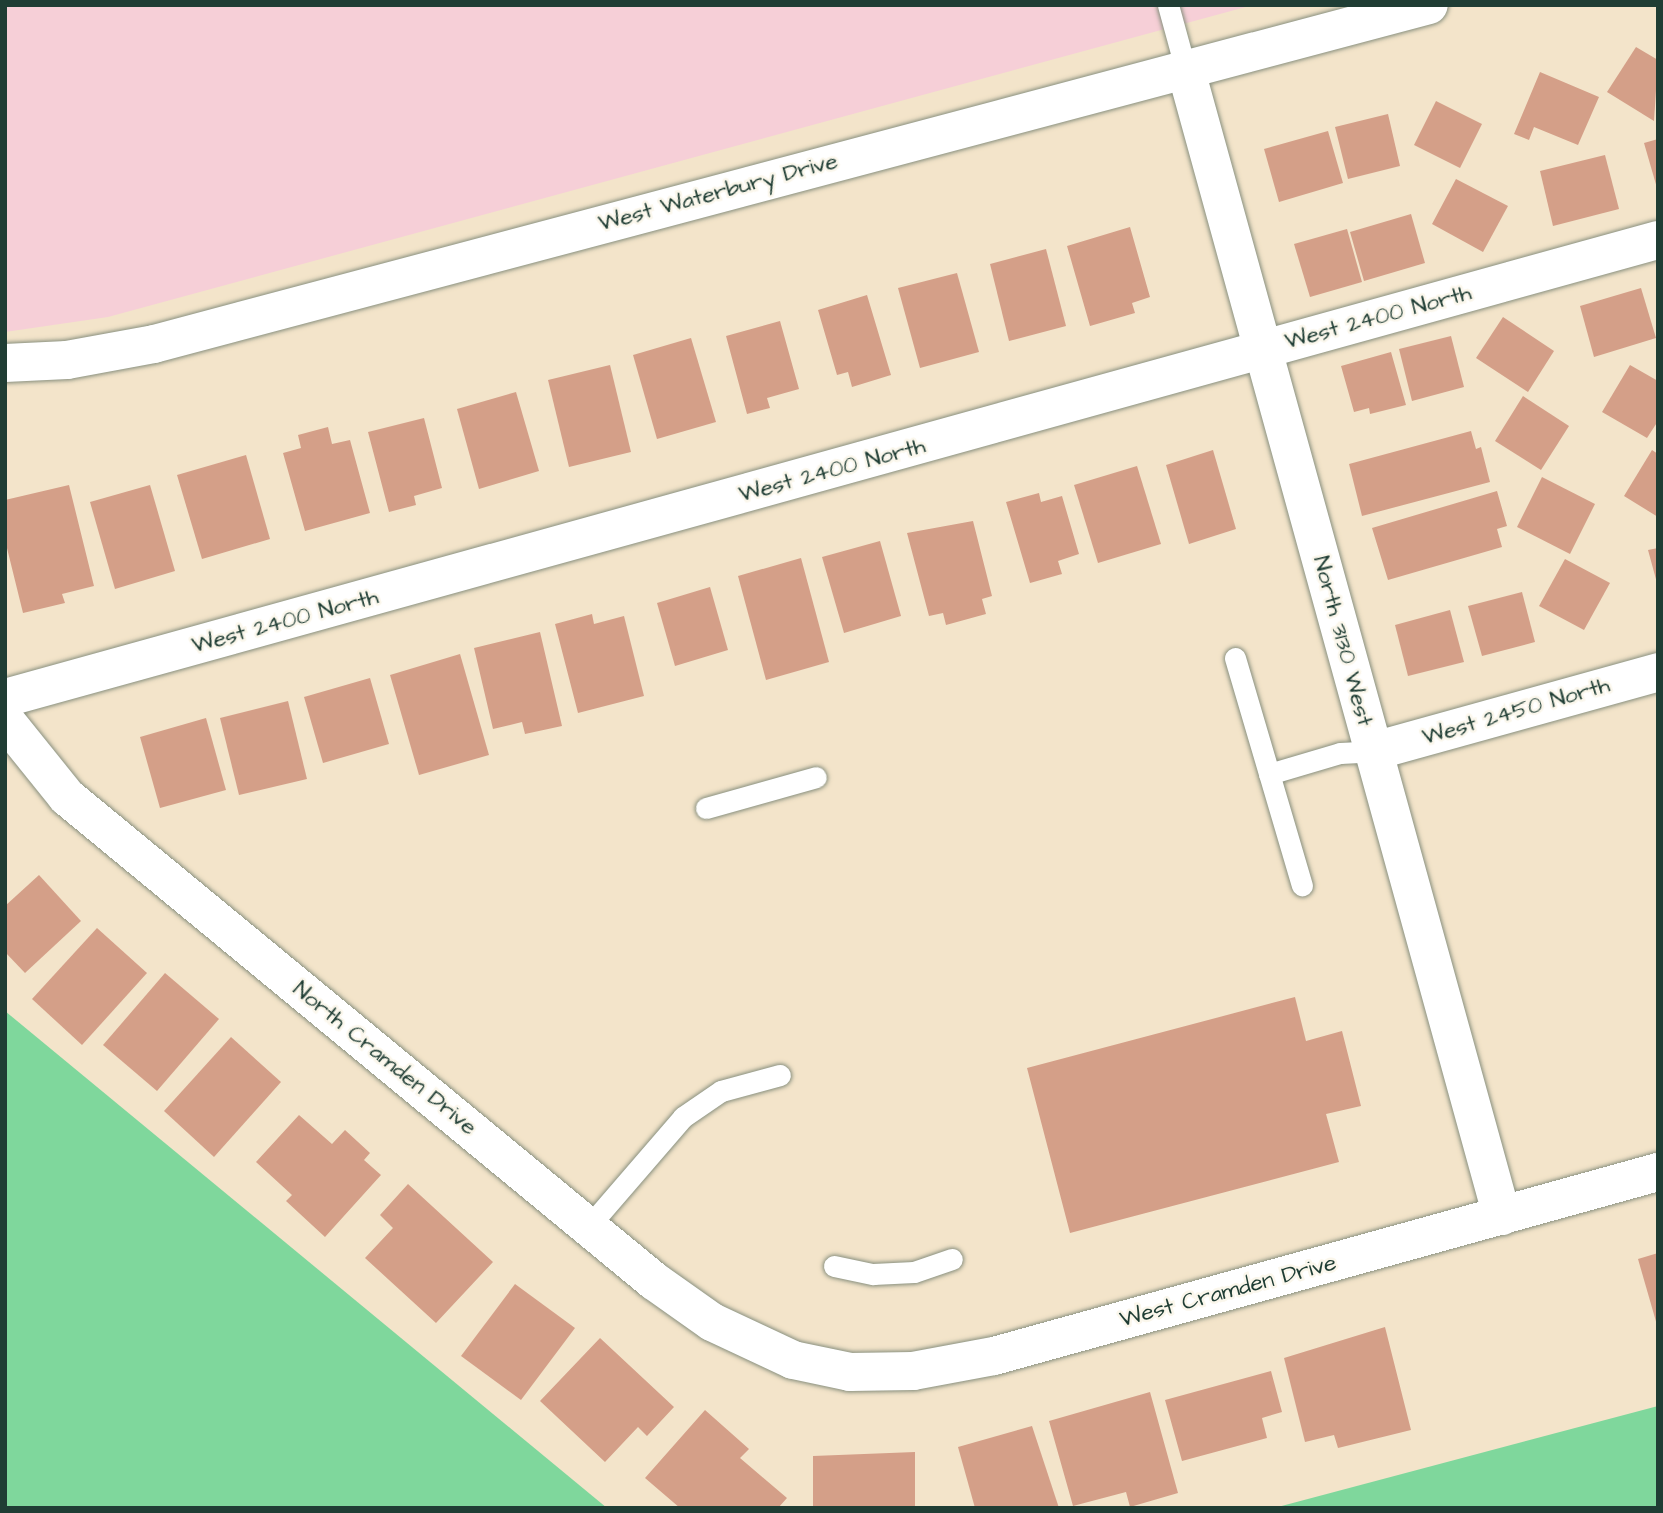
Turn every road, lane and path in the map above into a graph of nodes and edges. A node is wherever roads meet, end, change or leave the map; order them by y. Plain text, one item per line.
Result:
1 (1168, 5) edge
2 (1429, 5) edge
3 (1185, 67) junction
4 (1658, 240) edge
5 (1263, 348) junction
6 (5, 363) edge
7 (1235, 658) dead end
8 (1658, 672) edge
9 (5, 698) edge
10 (5, 720) edge
11 (1374, 751) junction
12 (1269, 774) junction
13 (816, 777) dead end
14 (706, 808) dead end
15 (1302, 885) dead end
16 (780, 1074) dead end
17 (1658, 1172) edge
18 (1502, 1216) junction
19 (589, 1226) junction
20 (952, 1259) dead end
21 (834, 1266) dead end
22 (793, 1360) joint

1 - 3 lane
2 - 3 street, West Waterbury Drive
3 - 5 street, North 3130 West
3 - 6 street, West Waterbury Drive
4 - 5 street, West 2400 North
5 - 9 street, West 2400 North
5 - 11 street, North 3130 West
7 - 12 lane
8 - 11 street, West 2450 North
10 - 19 street, North Cramden Drive
11 - 12 lane
11 - 18 street, North 3130 West
12 - 15 lane
13 - 14 lane
16 - 19 lane
17 - 18 street, West Cramden Drive
18 - 22 street, West Cramden Drive
19 - 22 street, North Cramden Drive
20 - 21 lane

